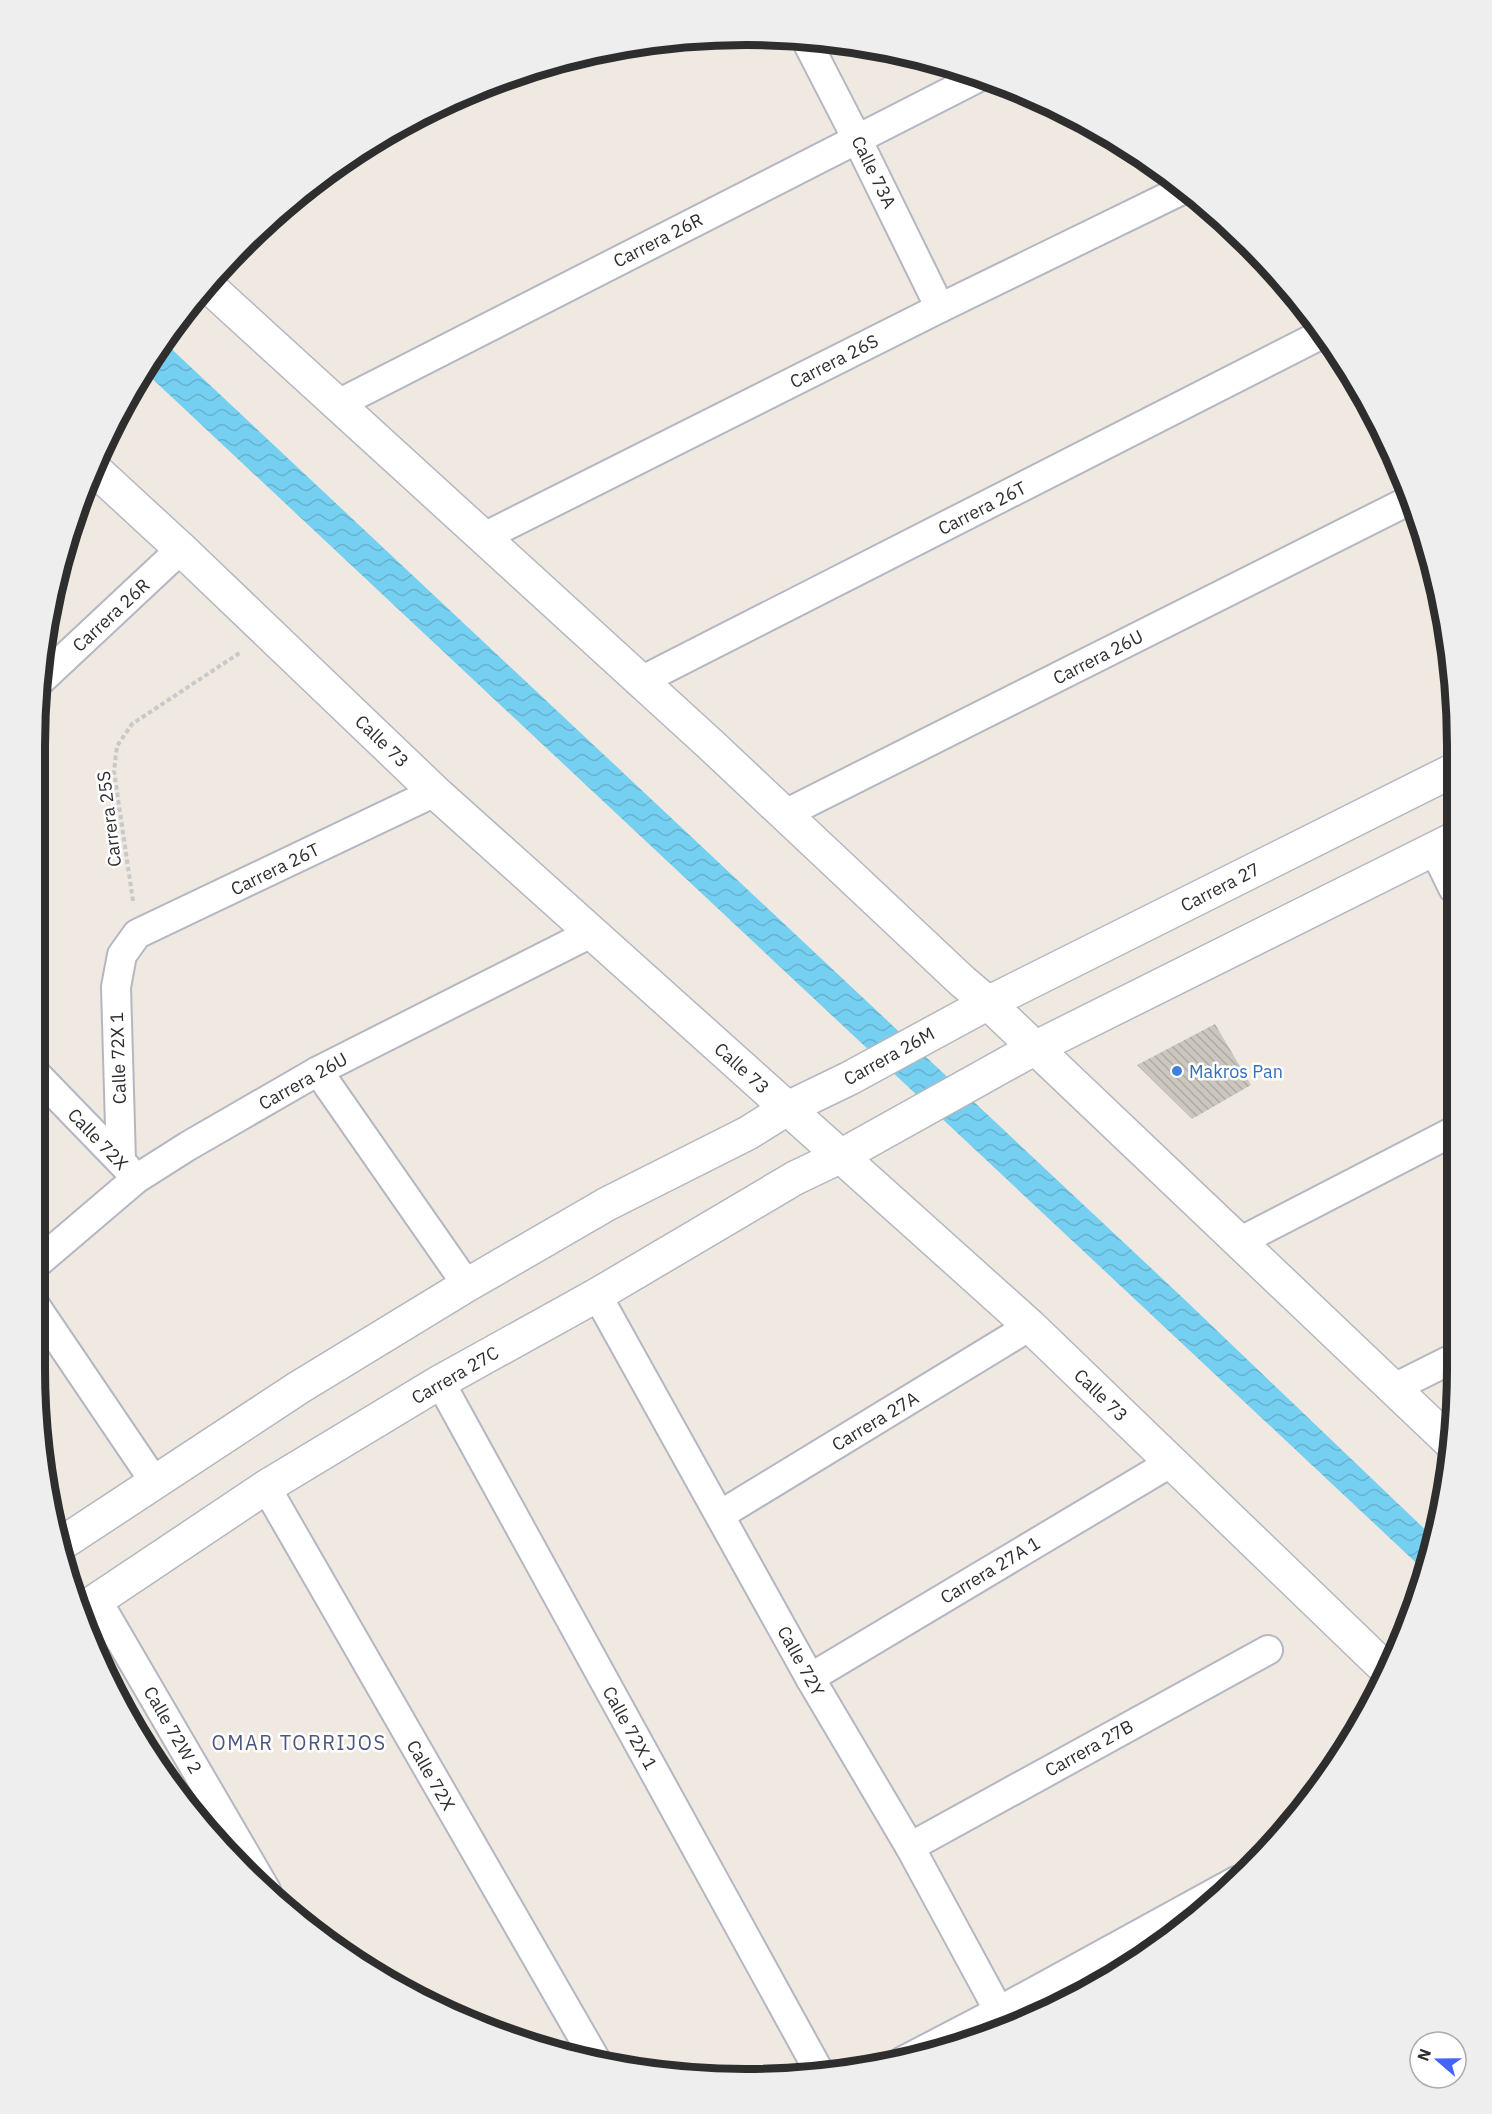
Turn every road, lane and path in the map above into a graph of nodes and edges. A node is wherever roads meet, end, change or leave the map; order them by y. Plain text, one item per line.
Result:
1 (810, 49) edge
2 (970, 82) edge
3 (857, 139) junction
4 (1176, 193) edge
5 (205, 301) edge
6 (940, 308) junction
7 (1315, 338) edge
8 (338, 404) junction
9 (100, 474) edge
10 (1403, 503) edge
11 (484, 537) junction
12 (181, 549) junction
13 (268, 633) junction
14 (49, 672) edge
15 (639, 682) junction
16 (1447, 774) edge
17 (435, 792) junction
18 (785, 814) junction
19 (1443, 844) edge
20 (1447, 862) edge
21 (593, 932) junction
22 (129, 945) junction
23 (988, 1003) junction
24 (1035, 1048) junction
25 (318, 1071) junction
26 (45, 1084) edge
27 (788, 1108) junction
28 (1447, 1135) edge
29 (841, 1156) junction
30 (128, 1170) junction
31 (1241, 1241) junction
32 (45, 1254) edge
33 (467, 1285) junction
34 (597, 1295) junction
35 (45, 1321) edge
36 (1030, 1326) junction
37 (1447, 1361) edge
38 (440, 1382) junction
39 (1394, 1388) junction
40 (1443, 1435) edge
41 (1170, 1463) junction
42 (154, 1481) junction
43 (266, 1487) junction
44 (720, 1515) junction
45 (67, 1540) edge
46 (88, 1606) edge
47 (1268, 1650) dead end
48 (1381, 1664) edge
49 (810, 1678) junction
50 (910, 1848) junction
51 (249, 1863) edge
52 (1197, 1904) edge
53 (1003, 2019) edge
54 (980, 2029) edge
55 (591, 2051) edge
56 (816, 2065) edge

1 - 3 street, Calle 73A
2 - 3 street, Carrera 26R
3 - 6 street, Calle 73A
3 - 8 street, Carrera 26R
4 - 6 street, Carrera 26S
5 - 8 main road
6 - 11 street, Carrera 26S
7 - 15 street, Carrera 26T
8 - 11 main road
9 - 12 main road, Calle 73
10 - 18 street, Carrera 26U
11 - 15 main road
12 - 13 main road, Calle 73
12 - 14 street, Carrera 26R
13 - 17 main road, Calle 73
13 - 22 path, Carrera 25S
15 - 18 main road
16 - 23 main road, Carrera 27
17 - 21 main road, Calle 73
17 - 22 street, Carrera 26T
18 - 23 main road
19 - 20 street
19 - 24 main road
21 - 25 street, Carrera 26U
21 - 27 main road, Calle 73
22 - 30 street, Calle 72X 1
23 - 24 main road
23 - 27 main road, Carrera 26M
24 - 29 main road
24 - 31 main road
25 - 30 street, Carrera 26U
25 - 33 street
26 - 30 street, Calle 72X
27 - 29 main road, Calle 73
27 - 33 main road
28 - 31 street
29 - 34 main road, Carrera 27C
29 - 36 main road, Calle 73
30 - 32 street, Carrera 26U
31 - 39 main road
33 - 42 main road
34 - 38 main road, Carrera 27C
34 - 44 street, Calle 72Y
35 - 42 street
36 - 41 main road, Calle 73
36 - 44 street, Carrera 27A
37 - 39 street
38 - 43 main road, Carrera 27C
38 - 56 street, Calle 72X 1
39 - 40 main road
41 - 48 main road, Calle 73
41 - 49 street, Carrera 27A 1
42 - 45 main road
43 - 46 main road, Carrera 27C
43 - 55 street, Calle 72X
44 - 49 street, Calle 72Y
46 - 51 street, Calle 72W 2
47 - 50 street, Carrera 27B
49 - 50 street, Calle 72Y
50 - 53 street, Calle 72Y
52 - 53 street
53 - 54 street

